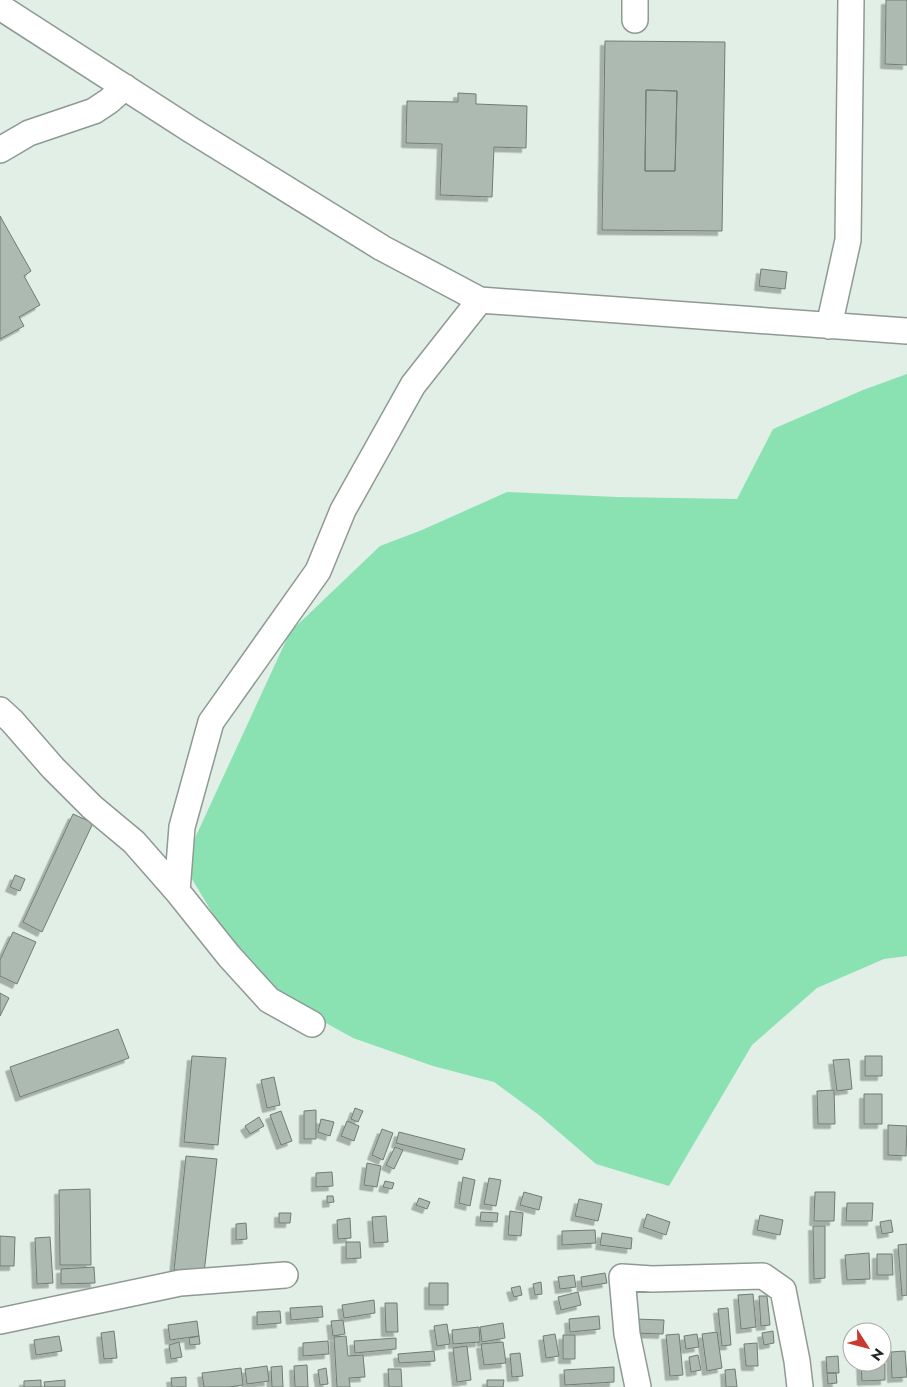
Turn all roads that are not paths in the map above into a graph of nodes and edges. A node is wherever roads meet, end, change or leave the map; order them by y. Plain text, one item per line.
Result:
1 (851, 0) edge
2 (0, 7) edge
3 (125, 87) junction
4 (0, 150) edge
5 (480, 300) junction
6 (829, 326) junction
7 (907, 331) edge
8 (0, 710) edge
9 (177, 891) junction
10 (312, 1024) dead end
11 (285, 1275) dead end
12 (0, 1321) edge
13 (638, 1387) edge
14 (800, 1387) edge

1 - 6 street
2 - 3 street
3 - 4 street
3 - 5 street
5 - 6 street
5 - 9 street
6 - 7 street
8 - 9 street
9 - 10 street
11 - 12 street
13 - 14 street

